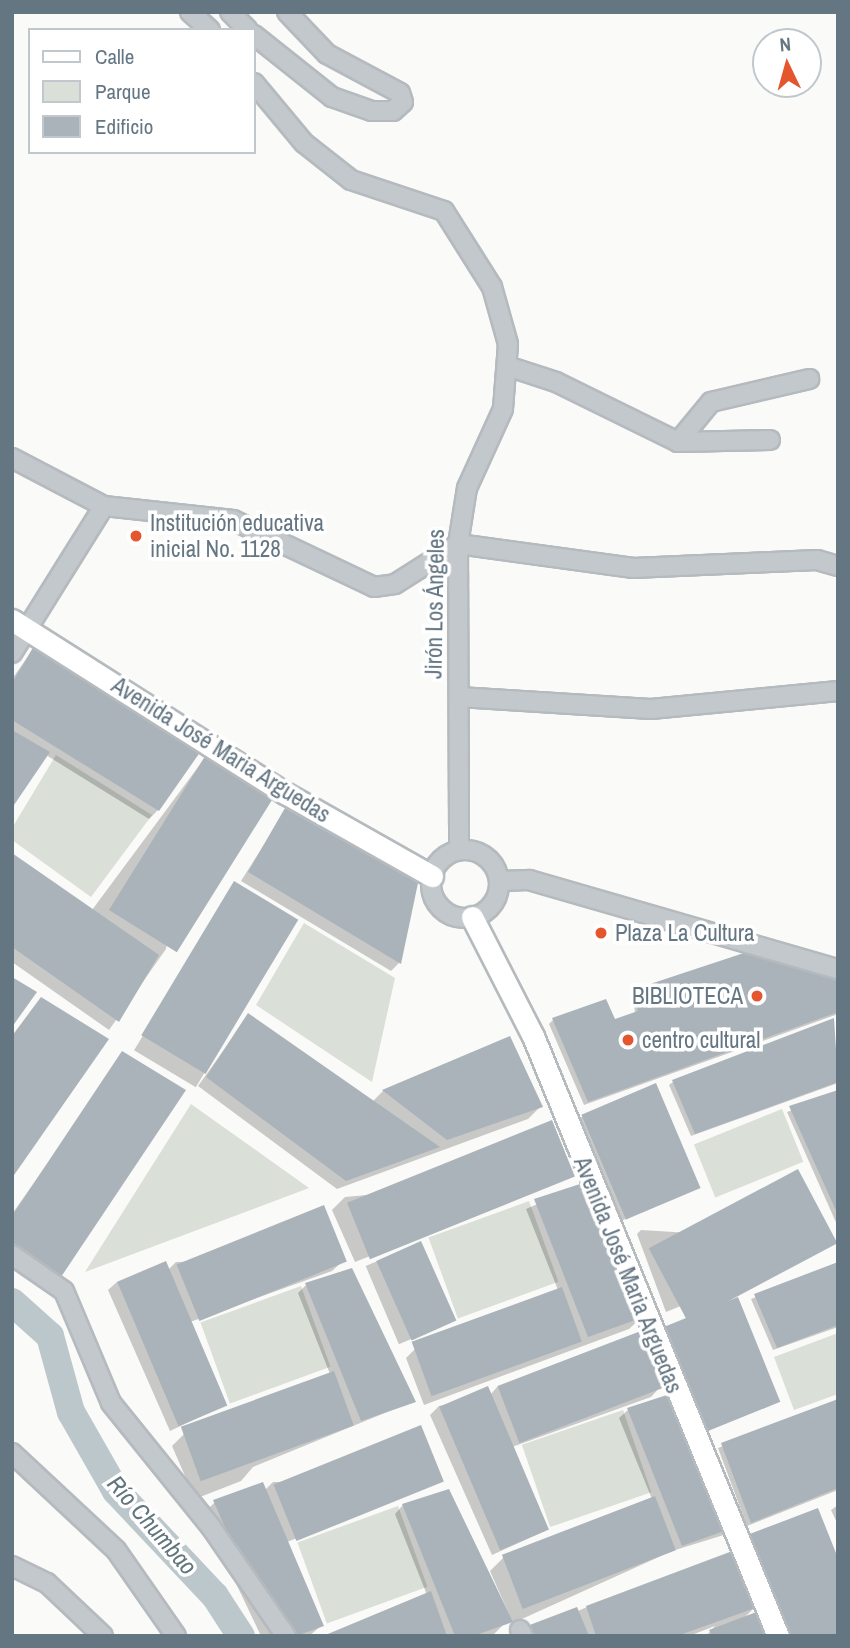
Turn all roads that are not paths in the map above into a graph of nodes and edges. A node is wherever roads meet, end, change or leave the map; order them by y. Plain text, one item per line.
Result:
1 (190, 12) edge
2 (230, 12) edge
3 (287, 12) edge
4 (207, 28) edge
5 (246, 28) edge
6 (256, 37) edge
7 (256, 85) edge
8 (510, 367) junction
9 (809, 379) dead end
10 (771, 440) dead end
11 (678, 442) junction
12 (12, 458) edge
13 (104, 506) junction
14 (458, 544) junction
15 (838, 566) edge
16 (20, 625) edge
17 (12, 653) edge
18 (838, 691) edge
19 (459, 697) junction
20 (459, 850) junction
21 (432, 876) junction
22 (499, 881) junction
23 (472, 917) junction
24 (838, 969) edge
25 (12, 1255) edge
26 (12, 1452) edge
27 (12, 1566) edge
28 (103, 1636) edge
29 (176, 1636) edge
30 (286, 1636) edge
31 (778, 1636) edge

1 - 4 street
2 - 5 street
3 - 6 street
7 - 8 street
8 - 11 street
8 - 14 street, Jirón Los Ángeles
9 - 11 street
10 - 11 street
12 - 13 street
13 - 14 street
13 - 16 street
14 - 15 street
14 - 19 street, Jirón Los Ángeles
16 - 17 street
16 - 21 main road, Avenida José Maria Arguedas
18 - 19 street
19 - 20 street, Jirón Los Ángeles
20 - 21 street
20 - 22 street
21 - 23 street
22 - 23 street
22 - 24 street
23 - 31 main road, Avenida José Maria Arguedas
25 - 30 street
26 - 29 street
27 - 28 street

